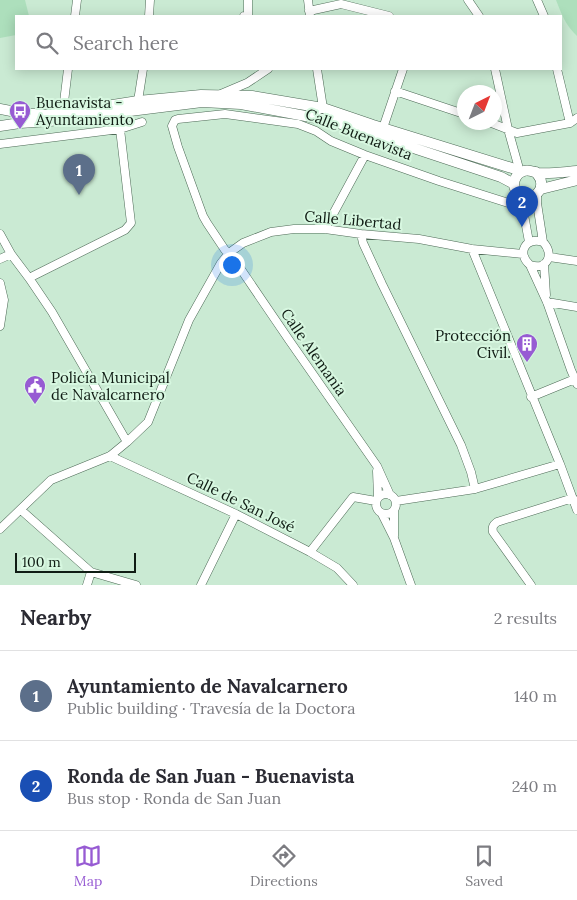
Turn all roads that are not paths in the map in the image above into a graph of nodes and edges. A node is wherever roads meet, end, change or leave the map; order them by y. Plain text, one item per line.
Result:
1 (77, 0) edge
2 (150, 0) edge
3 (248, 0) edge
4 (308, 0) edge
5 (468, 0) edge
6 (537, 0) edge
7 (309, 13) edge
8 (75, 15) edge
9 (149, 15) edge
10 (249, 15) edge
11 (385, 15) edge
12 (478, 15) edge
13 (544, 15) edge
14 (68, 70) edge
15 (143, 70) edge
16 (266, 70) edge
17 (317, 70) edge
18 (403, 70) edge
19 (495, 70) edge
20 (557, 70) edge
21 (395, 91) junction
22 (219, 95) junction
23 (138, 101) junction
24 (241, 104) junction
25 (0, 108) edge
26 (323, 108) junction
27 (118, 112) junction
28 (457, 112) edge
29 (64, 113) junction
30 (577, 118) edge
31 (178, 119) joint
32 (142, 122) dead end
33 (570, 123) junction
34 (0, 126) edge
35 (502, 127) edge
36 (120, 128) junction
37 (382, 128) junction
38 (508, 129) junction
39 (0, 144) edge
40 (365, 155) junction
41 (520, 172) junction
42 (536, 172) junction
43 (577, 172) edge
44 (577, 180) edge
45 (514, 184) junction
46 (539, 192) junction
47 (520, 195) junction
48 (524, 208) junction
49 (325, 230) junction
50 (0, 234) edge
51 (361, 234) junction
52 (529, 242) junction
53 (543, 242) junction
54 (472, 249) junction
55 (229, 253) junction
56 (11, 254) junction
57 (523, 254) junction
58 (549, 257) junction
59 (0, 259) edge
60 (577, 261) edge
61 (544, 264) junction
62 (530, 265) junction
63 (29, 278) junction
64 (0, 283) edge
65 (546, 302) junction
66 (577, 307) edge
67 (0, 326) edge
68 (574, 369) edge
69 (576, 381) edge
70 (531, 396) junction
71 (127, 442) junction
72 (110, 456) junction
73 (560, 464) junction
74 (377, 466) junction
75 (475, 488) junction
76 (390, 495) junction
77 (573, 498) junction
78 (377, 499) junction
79 (396, 501) junction
80 (21, 510) junction
81 (577, 510) edge
82 (394, 511) junction
83 (236, 514) junction
84 (382, 514) junction
85 (0, 529) edge
86 (394, 538) junction
87 (310, 552) junction
88 (91, 572) junction
89 (87, 585) edge
90 (136, 585) edge
91 (201, 585) edge
92 (354, 585) edge
93 (411, 585) edge
94 (531, 585) edge

1 - 8 street
2 - 9 street
3 - 10 street
4 - 7 street
5 - 12 street
6 - 13 street
7 - 11 street
14 - 29 street
15 - 23 street
16 - 22 street
17 - 26 street
18 - 21 street
19 - 38 street
20 - 33 street
21 - 28 street
21 - 37 street
22 - 23 street, Calle Buenavista
22 - 26 street, Calle Buenavista
23 - 29 street, Calle Buenavista
24 - 26 street, Calle Buenavista
24 - 27 street, Calle Buenavista
24 - 45 street, Calle Buenavista
25 - 29 street, Calle Buenavista
26 - 37 street, Calle Buenavista
27 - 34 street, Calle Buenavista
27 - 36 street
30 - 33 street
31 - 40 street, Calle Buenavista
31 - 55 street, Calle Alemania
32 - 36 street
33 - 38 street
35 - 38 street
36 - 39 street
36 - 63 street
37 - 41 street, Calle Buenavista
38 - 41 street
40 - 48 street, Calle Buenavista
40 - 49 street
41 - 42 street
41 - 45 street
42 - 43 street
42 - 46 street
44 - 46 street
45 - 47 street
46 - 47 street
46 - 53 street
47 - 48 street
48 - 52 street
49 - 51 street, Calle Libertad
49 - 55 street, Calle Libertad
50 - 56 street
51 - 54 street, Calle Libertad
51 - 75 street
52 - 53 street
52 - 57 street
53 - 58 street
54 - 57 street, Calle Libertad
54 - 70 street
55 - 71 street, Calle Libertad
55 - 74 street, Calle Alemania
56 - 59 street
56 - 63 street
57 - 62 street
58 - 60 street
58 - 61 street
61 - 62 street
61 - 65 street
62 - 65 street
63 - 71 street
64 - 67 street
65 - 66 street
65 - 68 street
68 - 69 street
69 - 70 street
70 - 73 street
71 - 72 street, Calle Libertad
72 - 80 street, Calle Libertad
72 - 83 street, Calle de San José
73 - 75 street
73 - 77 street
74 - 76 street, Calle Alemania
74 - 78 street
75 - 79 street
76 - 78 street
76 - 79 street
77 - 81 street
77 - 94 street
78 - 84 street
78 - 87 street
79 - 82 street
80 - 85 street, Calle Libertad
80 - 88 street
82 - 84 street
82 - 86 street
83 - 87 street, Calle de San José
83 - 91 street
84 - 86 street
86 - 93 street
87 - 92 street, Calle de San José
88 - 89 street
88 - 90 street

